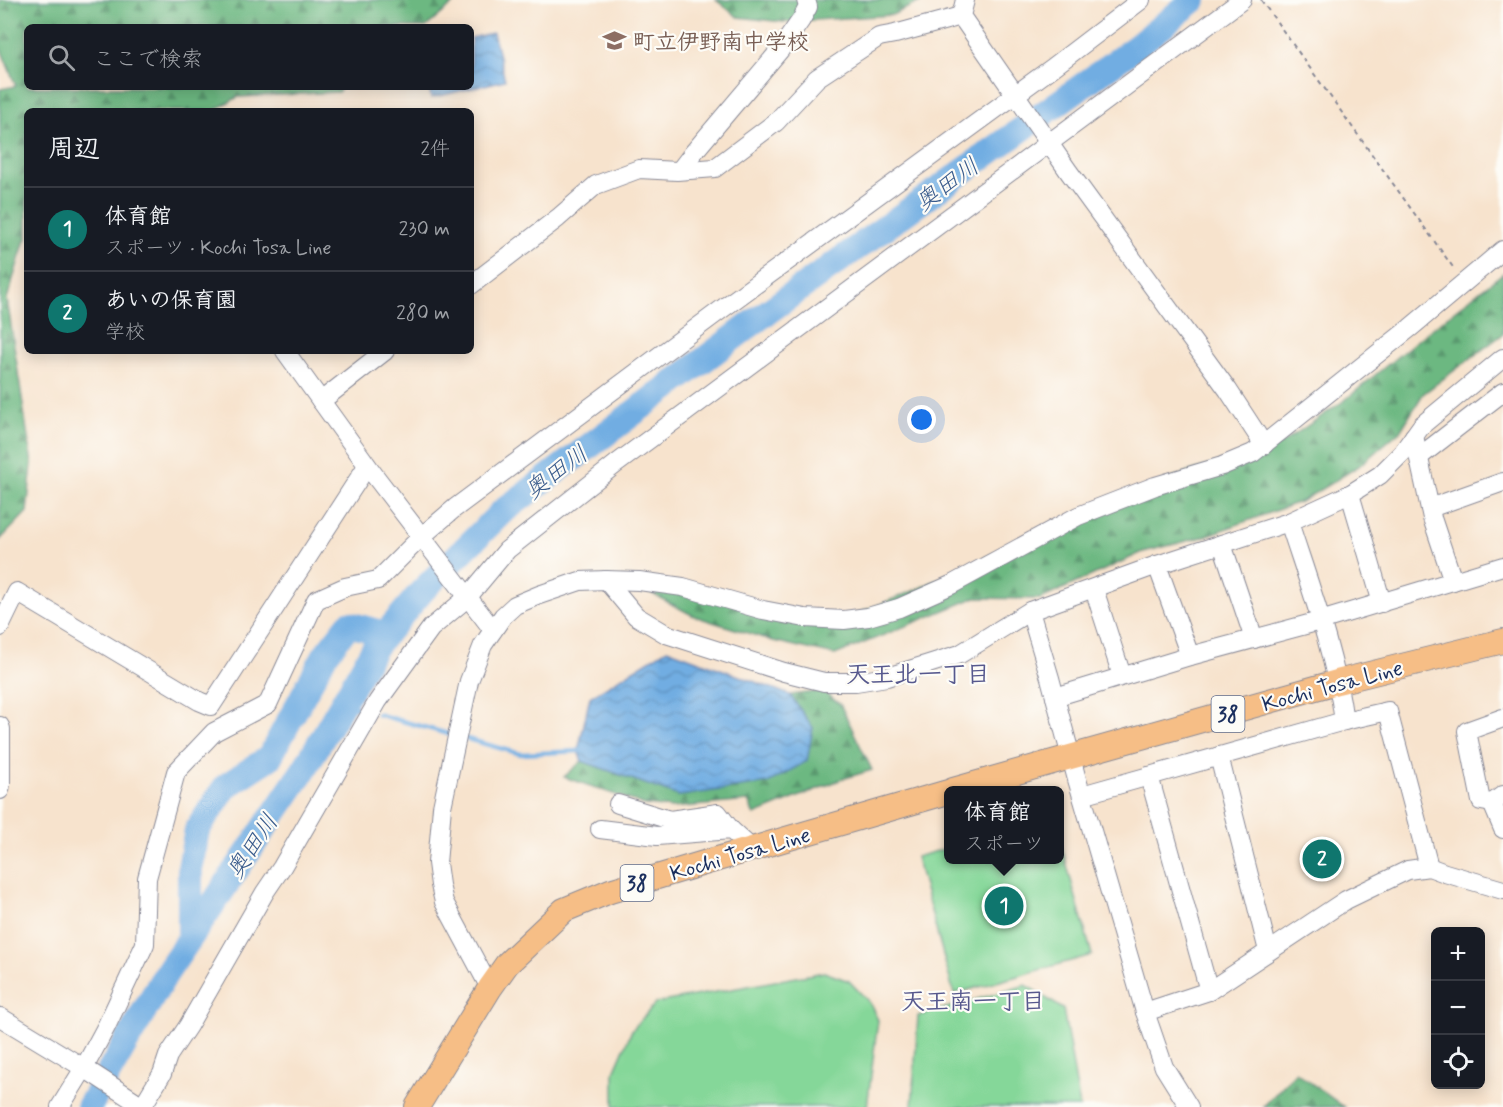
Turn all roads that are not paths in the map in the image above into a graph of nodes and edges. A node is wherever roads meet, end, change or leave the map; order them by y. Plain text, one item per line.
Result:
1 (806, 0) edge
2 (1141, 0) edge
3 (1242, 0) edge
4 (963, 8) edge
5 (1016, 94) junction
6 (1049, 143) junction
7 (680, 170) junction
8 (1503, 250) edge
9 (474, 283) edge
10 (287, 354) edge
11 (381, 354) edge
12 (1503, 358) edge
13 (1503, 393) edge
14 (321, 401) junction
15 (1414, 436) junction
16 (1264, 445) junction
17 (1419, 457) junction
18 (368, 466) junction
19 (1503, 482) edge
20 (1350, 494) junction
21 (1430, 508) junction
22 (1289, 522) junction
23 (421, 537) junction
24 (1222, 544) junction
25 (1157, 566) junction
26 (1503, 566) edge
27 (606, 580) junction
28 (1453, 581) junction
29 (1094, 589) junction
30 (463, 592) junction
31 (1382, 603) junction
32 (1030, 611) junction
33 (1320, 621) junction
34 (0, 627) edge
35 (493, 630) junction
36 (1254, 639) junction
37 (1503, 641) edge
38 (1190, 656) junction
39 (1122, 676) junction
40 (1337, 682) junction
41 (1055, 697) junction
42 (1503, 718) edge
43 (1344, 721) junction
44 (0, 726) edge
45 (1219, 756) junction
46 (1071, 758) junction
47 (1149, 776) junction
48 (968, 786) edge
49 (0, 790) edge
50 (944, 793) edge
51 (1082, 795) junction
52 (1498, 799) edge
53 (618, 804) dead end
54 (1503, 829) edge
55 (600, 830) dead end
56 (731, 830) junction
57 (752, 849) junction
58 (1429, 867) junction
59 (1503, 890) edge
60 (1268, 951) junction
61 (490, 988) junction
62 (1209, 991) junction
63 (1145, 1012) junction
64 (0, 1017) edge
65 (84, 1068) junction
66 (60, 1107) edge
67 (143, 1107) edge
68 (417, 1107) edge
69 (1189, 1107) edge

1 - 7 street
2 - 5 street
3 - 6 street
4 - 5 street
4 - 7 street
5 - 6 street
5 - 23 street
6 - 16 street
6 - 30 street
7 - 9 street
8 - 16 street
10 - 14 street
11 - 14 street
12 - 15 street
13 - 17 street
14 - 18 street
15 - 17 street
15 - 20 street
16 - 27 street
17 - 21 street
18 - 23 street
18 - 34 street
19 - 21 street
20 - 22 street
20 - 31 street
21 - 28 street
22 - 24 street
22 - 33 street
23 - 30 street
23 - 65 street
24 - 25 street
24 - 36 street
25 - 29 street
25 - 38 street
26 - 28 street
27 - 32 street
27 - 35 street
28 - 31 street
29 - 32 street
29 - 39 street
30 - 35 street
30 - 67 street
31 - 33 street
32 - 41 street
33 - 36 street
33 - 40 street
35 - 61 street
36 - 38 street
37 - 40 main road, Kochi Tosa Line / 38
38 - 39 street
39 - 41 street
40 - 43 street
40 - 46 main road, Kochi Tosa Line / 38
41 - 46 street
42 - 52 street
43 - 45 street
43 - 58 street
44 - 49 street
45 - 47 street
45 - 60 street
46 - 48 main road, Kochi Tosa Line / 38
46 - 51 street
47 - 51 street
47 - 62 street
50 - 57 main road, Kochi Tosa Line / 38
51 - 63 street
52 - 54 street
53 - 56 street
55 - 56 street
56 - 57 street
57 - 61 main road, Kochi Tosa Line / 38
58 - 59 street
58 - 60 street
60 - 62 street
61 - 68 main road, Kochi Tosa Line / 38
62 - 63 street
63 - 69 street
64 - 65 street
65 - 66 street
65 - 67 street

